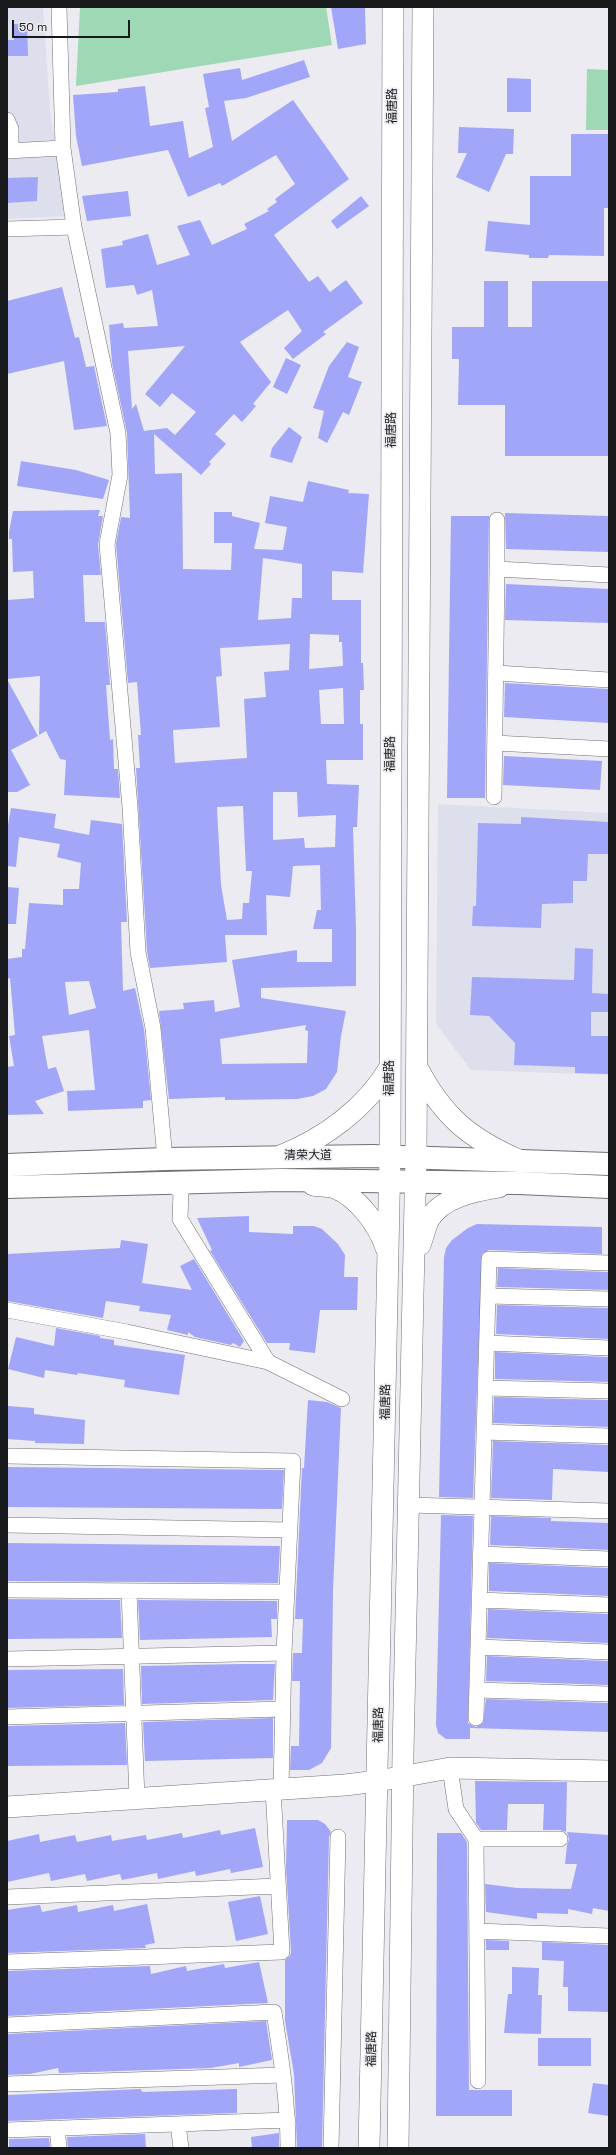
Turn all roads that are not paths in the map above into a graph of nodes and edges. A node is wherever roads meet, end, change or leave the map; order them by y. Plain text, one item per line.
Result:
1 (60, 7) edge
2 (393, 7) edge
3 (423, 7) edge
4 (7, 120) edge
5 (63, 148) junction
6 (9, 151) edge
7 (74, 227) junction
8 (7, 229) edge
9 (497, 520) dead end
10 (497, 569) junction
11 (609, 575) edge
12 (496, 673) junction
13 (609, 680) edge
14 (495, 743) junction
15 (609, 749) edge
16 (494, 797) dead end
17 (390, 1067) junction
18 (417, 1067) junction
19 (280, 1156) junction
20 (390, 1156) junction
21 (416, 1156) junction
22 (165, 1159) junction
23 (521, 1160) junction
24 (609, 1164) edge
25 (7, 1166) edge
26 (280, 1180) junction
27 (389, 1181) junction
28 (166, 1182) junction
29 (416, 1182) junction
30 (519, 1183) junction
31 (7, 1187) edge
32 (609, 1187) edge
33 (389, 1257) junction
34 (415, 1259) junction
35 (609, 1264) edge
36 (488, 1296) junction
37 (609, 1299) edge
38 (7, 1310) edge
39 (487, 1343) junction
40 (609, 1348) edge
41 (268, 1362) junction
42 (485, 1388) junction
43 (609, 1392) edge
44 (342, 1399) dead end
45 (484, 1432) junction
46 (609, 1436) edge
47 (7, 1456) edge
48 (409, 1505) junction
49 (481, 1507) junction
50 (609, 1511) edge
51 (7, 1525) edge
52 (289, 1530) junction
53 (480, 1554) junction
54 (609, 1559) edge
55 (7, 1590) edge
56 (129, 1591) junction
57 (287, 1592) junction
58 (479, 1600) junction
59 (609, 1605) edge
60 (478, 1647) junction
61 (609, 1652) edge
62 (284, 1653) junction
63 (131, 1656) junction
64 (7, 1659) edge
65 (477, 1690) junction
66 (609, 1694) edge
67 (283, 1709) junction
68 (132, 1714) junction
69 (7, 1717) edge
70 (476, 1718) dead end
71 (450, 1768) junction
72 (609, 1770) edge
73 (403, 1777) junction
74 (378, 1781) junction
75 (277, 1789) junction
76 (136, 1799) junction
77 (7, 1807) edge
78 (338, 1837) dead end
79 (476, 1839) junction
80 (560, 1839) dead end
81 (278, 1886) junction
82 (7, 1897) edge
83 (477, 1931) junction
84 (609, 1936) edge
85 (7, 1962) edge
86 (7, 2025) edge
87 (283, 2075) junction
88 (478, 2081) dead end
89 (7, 2084) edge
90 (288, 2120) junction
91 (178, 2124) junction
92 (57, 2128) junction
93 (7, 2130) edge
94 (59, 2148) edge
95 (182, 2148) edge
96 (288, 2148) edge
97 (331, 2148) edge
98 (370, 2148) edge
99 (398, 2148) edge

1 - 5 street
2 - 17 street, 福唐路
3 - 18 street, 福唐路
4 - 6 street
5 - 6 street
5 - 7 street
7 - 8 street
7 - 22 street
9 - 10 street
10 - 11 street
10 - 12 street
12 - 13 street
12 - 14 street
14 - 15 street
14 - 16 street
17 - 19 street
17 - 20 street, 福唐路
18 - 21 street, 福唐路
18 - 23 street
19 - 20 main road, 清荣大道
19 - 22 main road, 清荣大道
20 - 21 main road, 清荣大道
20 - 27 street, 福唐路
21 - 23 main road, 清荣大道
21 - 29 street, 福唐路
22 - 25 main road, 清荣大道
23 - 24 main road, 清荣大道
26 - 27 main road, 清荣大道
26 - 28 main road, 清荣大道
26 - 33 street
27 - 29 main road, 清荣大道
27 - 33 street, 福唐路
28 - 31 main road, 清荣大道
28 - 41 street
29 - 30 main road, 清荣大道
29 - 34 street, 福唐路
30 - 32 main road, 清荣大道
30 - 34 street
33 - 74 street, 福唐路
34 - 48 street, 福唐路
35 - 36 street
36 - 37 street
36 - 39 street
38 - 41 street
39 - 40 street
39 - 42 street
41 - 44 street
42 - 43 street
42 - 45 street
45 - 46 street
45 - 49 street
47 - 52 street
48 - 49 street
48 - 73 street, 福唐路
49 - 50 street
49 - 53 street
51 - 52 street
52 - 57 street
53 - 54 street
53 - 58 street
55 - 56 street
56 - 57 street
56 - 63 street
57 - 62 street
58 - 59 street
58 - 60 street
60 - 61 street
60 - 65 street
62 - 63 street
62 - 67 street
63 - 64 street
63 - 68 street
65 - 66 street
65 - 70 street
67 - 68 street
67 - 75 street
68 - 69 street
68 - 76 street
71 - 72 street
71 - 73 street
71 - 79 street
73 - 74 street
73 - 99 street, 福唐路
74 - 75 street
74 - 98 street, 福唐路
75 - 76 street
75 - 81 street
76 - 77 street
78 - 97 street
79 - 80 street
79 - 83 street
81 - 82 street
81 - 85 street
83 - 84 street
83 - 88 street
86 - 87 street
87 - 89 street
87 - 90 street
90 - 91 street
90 - 96 street
91 - 92 street
91 - 95 street
92 - 93 street
92 - 94 street

